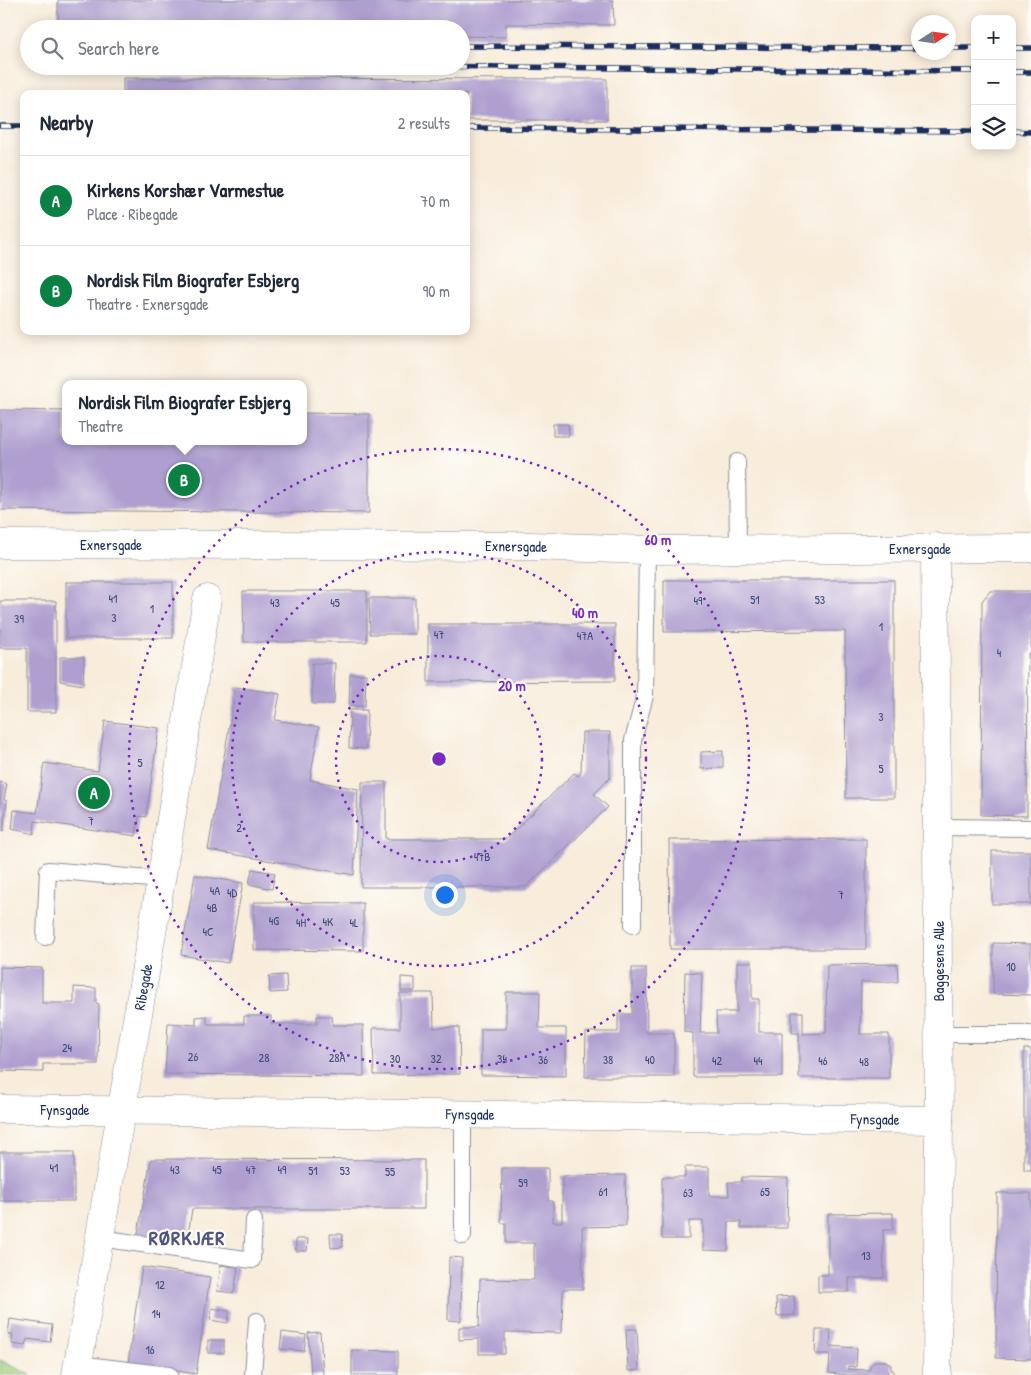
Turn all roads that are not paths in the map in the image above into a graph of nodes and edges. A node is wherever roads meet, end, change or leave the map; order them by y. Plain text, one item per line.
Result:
1 (737, 462) dead end
2 (0, 544) edge
3 (935, 547) junction
4 (1031, 548) edge
5 (738, 549) junction
6 (647, 550) junction
7 (207, 598) dead end
8 (937, 827) junction
9 (1031, 828) edge
10 (161, 880) junction
11 (633, 926) dead end
12 (45, 937) dead end
13 (939, 1034) junction
14 (1031, 1034) edge
15 (0, 1109) edge
16 (122, 1110) junction
17 (463, 1114) junction
18 (939, 1120) junction
19 (254, 1220) dead end
20 (463, 1236) dead end
21 (100, 1238) junction
22 (257, 1321) dead end
23 (77, 1369) edge
24 (169, 1375) edge
25 (253, 1375) edge
26 (937, 1375) edge

1 - 5 lane
2 - 6 street, Exnersgade
3 - 4 street, Exnersgade
3 - 5 street, Exnersgade
3 - 8 street, Baggesens Alle
5 - 6 street, Exnersgade
6 - 11 lane
7 - 10 street, Ribegade
8 - 9 lane
8 - 13 street, Baggesens Alle
10 - 12 lane
10 - 16 street, Ribegade
13 - 14 lane
13 - 18 street, Baggesens Alle
15 - 16 street, Fynsgade
16 - 17 street, Fynsgade
16 - 21 street, Ribegade
17 - 18 street, Fynsgade
17 - 20 lane
18 - 26 street, Baggesens Alle
19 - 21 lane
21 - 23 street, Ribegade
22 - 25 lane
23 - 24 lane

